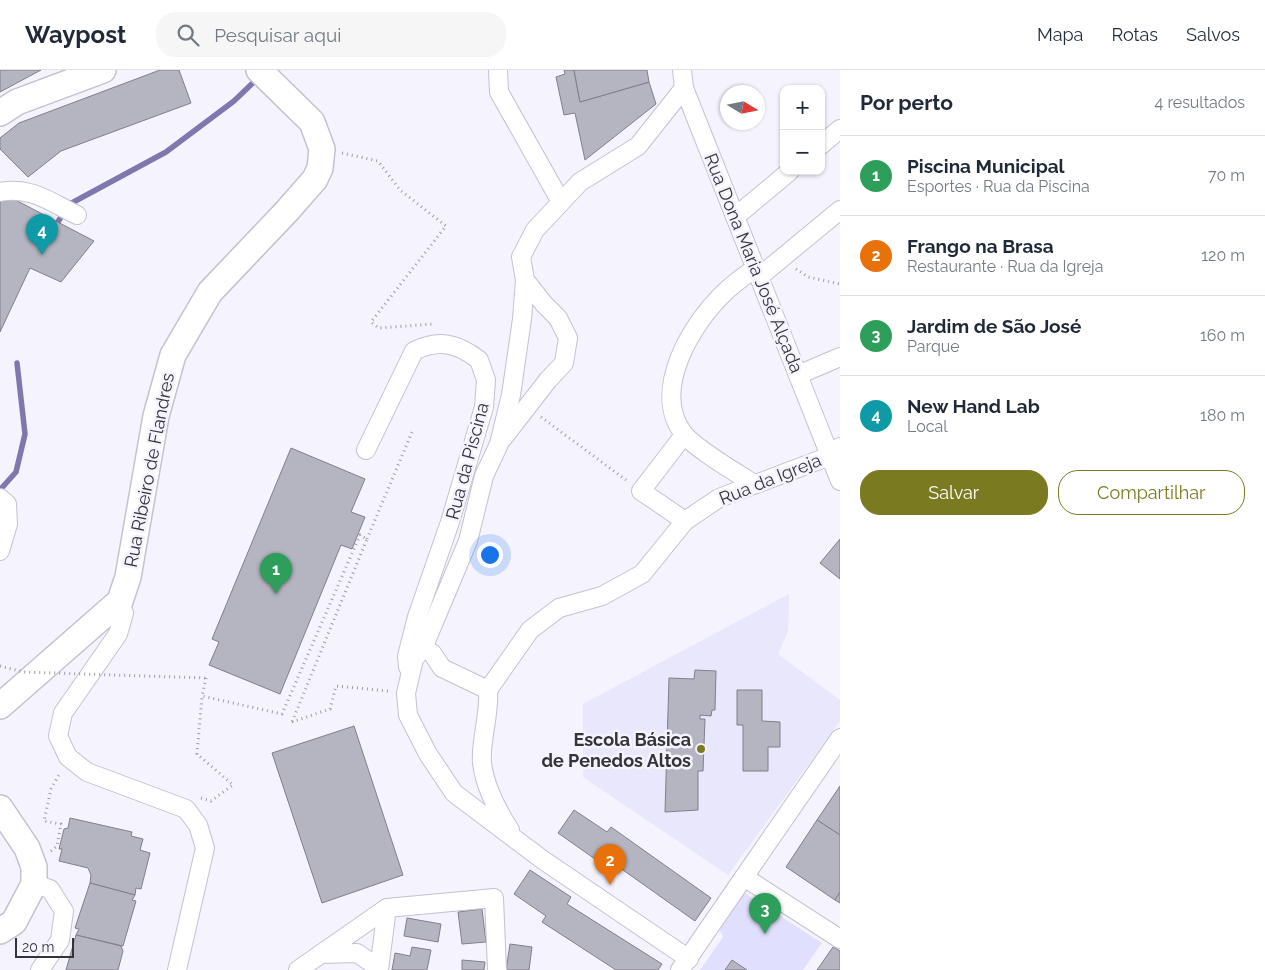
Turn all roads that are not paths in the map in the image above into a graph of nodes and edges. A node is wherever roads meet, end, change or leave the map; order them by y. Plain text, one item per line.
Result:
1 (103, 70) edge
2 (498, 70) edge
3 (682, 70) edge
4 (261, 72) edge
5 (684, 88) junction
6 (0, 113) edge
7 (840, 129) edge
8 (825, 142) edge
9 (785, 175) edge
10 (0, 192) edge
11 (561, 202) junction
12 (840, 210) edge
13 (77, 215) dead end
14 (735, 217) junction
15 (757, 273) junction
16 (525, 280) junction
17 (840, 357) edge
18 (798, 375) junction
19 (684, 435) junction
20 (499, 444) junction
21 (366, 450) dead end
22 (835, 451) edge
23 (840, 480) edge
24 (754, 484) junction
25 (4, 501) edge
26 (685, 521) junction
27 (0, 551) edge
28 (120, 601) junction
29 (423, 648) junction
30 (408, 685) junction
31 (488, 690) junction
32 (0, 706) edge
33 (840, 738) edge
34 (0, 808) edge
35 (515, 838) junction
36 (744, 877) junction
37 (34, 884) junction
38 (387, 908) junction
39 (0, 931) edge
40 (840, 939) edge
41 (321, 954) junction
42 (684, 964) edge
43 (379, 969) edge
44 (40, 970) edge
45 (177, 970) edge
46 (298, 970) edge
47 (497, 970) edge

1 - 6 main road
2 - 11 street
3 - 5 street, Rua Dona Maria José Alçada
4 - 28 main road, Rua Ribeiro de Flandres
5 - 11 street
5 - 14 street, Rua Dona Maria José Alçada
7 - 8 street
9 - 14 street
10 - 13 street
11 - 16 street
12 - 15 street
14 - 15 street, Rua Dona Maria José Alçada
15 - 18 street, Rua Dona Maria José Alçada
15 - 19 street
16 - 20 street
16 - 20 street
17 - 18 street
18 - 22 street, Rua Dona Maria José Alçada
19 - 24 street
19 - 26 street
20 - 29 street
21 - 30 street, Rua da Piscina
22 - 23 street, Rua Dona Maria José Alçada
22 - 24 street, Rua da Igreja
24 - 26 street, Rua da Igreja
25 - 27 street
26 - 31 street, Rua da Igreja
28 - 32 main road
28 - 45 street
29 - 30 street
29 - 31 street
30 - 35 street, Rua da Piscina
31 - 35 street
33 - 36 street
34 - 37 main road
35 - 42 street
36 - 40 street
36 - 42 street
37 - 39 main road
37 - 44 street
38 - 41 street
38 - 43 street
38 - 47 street
41 - 43 street
41 - 46 street

